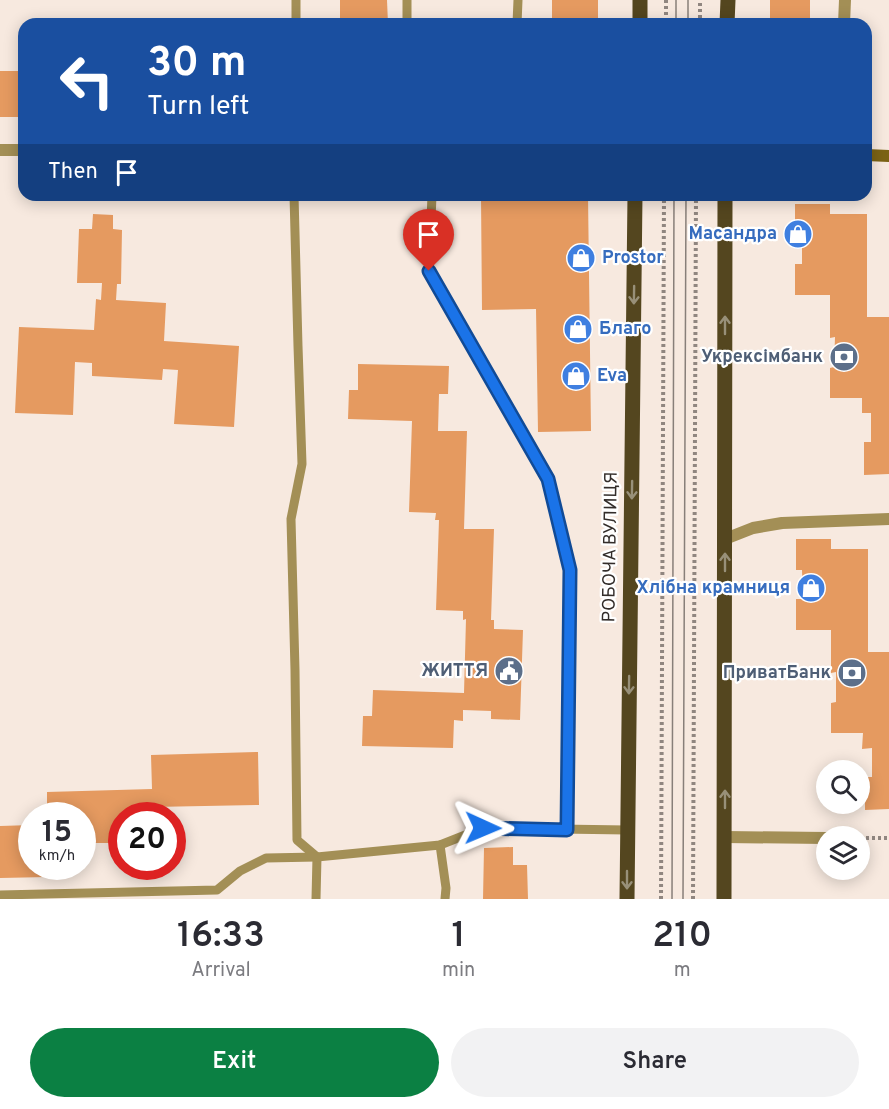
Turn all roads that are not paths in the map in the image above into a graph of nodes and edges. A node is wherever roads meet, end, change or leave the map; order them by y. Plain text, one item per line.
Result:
1 (296, 0) edge
2 (406, 0) edge
3 (518, 0) edge
4 (640, 0) edge
5 (728, 0) edge
6 (845, 0) edge
7 (296, 18) edge
8 (407, 18) edge
9 (517, 18) edge
10 (640, 18) edge
11 (727, 18) edge
12 (844, 18) edge
13 (0, 150) edge
14 (18, 150) edge
15 (872, 155) edge
16 (889, 156) edge
17 (294, 201) edge
18 (432, 201) edge
19 (635, 201) edge
20 (725, 201) edge
21 (889, 519) edge
22 (725, 539) junction
23 (567, 830) junction
24 (627, 830) junction
25 (725, 837) junction
26 (816, 838) edge
27 (440, 845) junction
28 (316, 857) junction
29 (0, 895) edge
30 (316, 899) edge
31 (445, 899) edge
32 (627, 899) edge
33 (724, 899) edge

1 - 7 lane
2 - 8 lane
3 - 9 lane
4 - 10 main road
5 - 11 main road
6 - 12 street
13 - 14 street
15 - 16 street
17 - 28 lane
18 - 23 lane
19 -> 24 main road, РОБОЧА ВУЛИЦЯ
22 -> 20 main road
21 - 22 street
25 -> 22 main road
23 - 24 lane
23 - 27 lane
24 -> 32 main road, РОБОЧА ВУЛИЦЯ
25 - 26 street
25 - 33 main road
27 - 28 lane
27 - 31 lane
28 - 29 lane
28 - 30 lane

